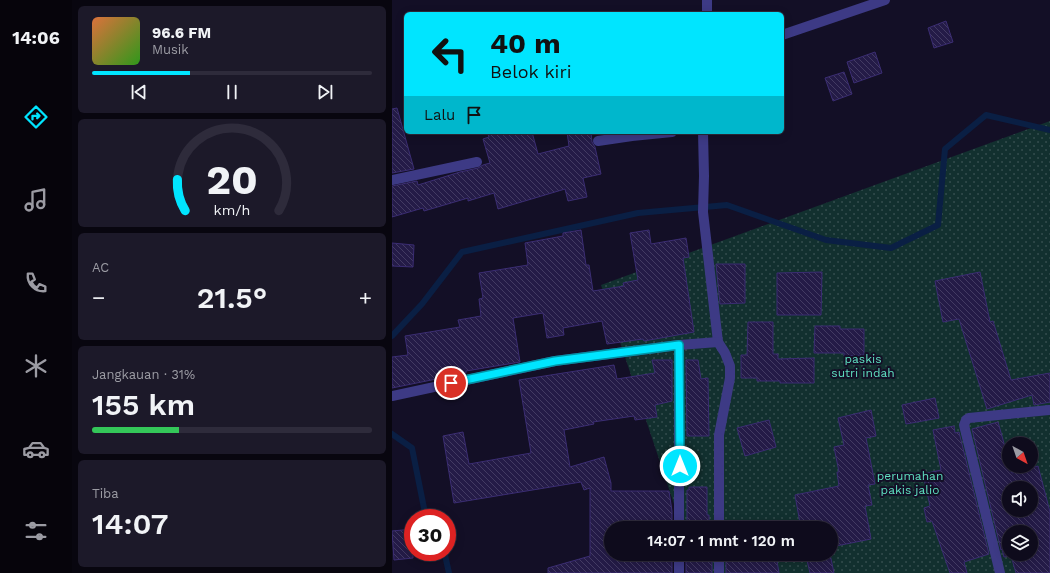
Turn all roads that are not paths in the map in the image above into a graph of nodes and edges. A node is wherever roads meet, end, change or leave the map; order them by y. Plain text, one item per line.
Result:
1 (707, 0) edge
2 (885, 0) edge
3 (707, 12) edge
4 (784, 34) edge
5 (652, 134) edge
6 (703, 134) edge
7 (598, 141) dead end
8 (477, 162) dead end
9 (392, 180) edge
10 (718, 342) junction
11 (679, 345) junction
12 (392, 396) edge
13 (1049, 410) dead end
14 (679, 521) edge
15 (719, 521) edge
16 (679, 561) edge
17 (719, 561) edge
18 (679, 573) edge
19 (719, 573) edge
20 (1000, 573) edge

1 - 3 street
2 - 4 street
5 - 7 street
6 - 10 street
8 - 9 street
10 - 11 street
10 - 15 street
11 - 12 street
11 - 14 street
13 - 20 street
16 - 18 street
17 - 19 street

